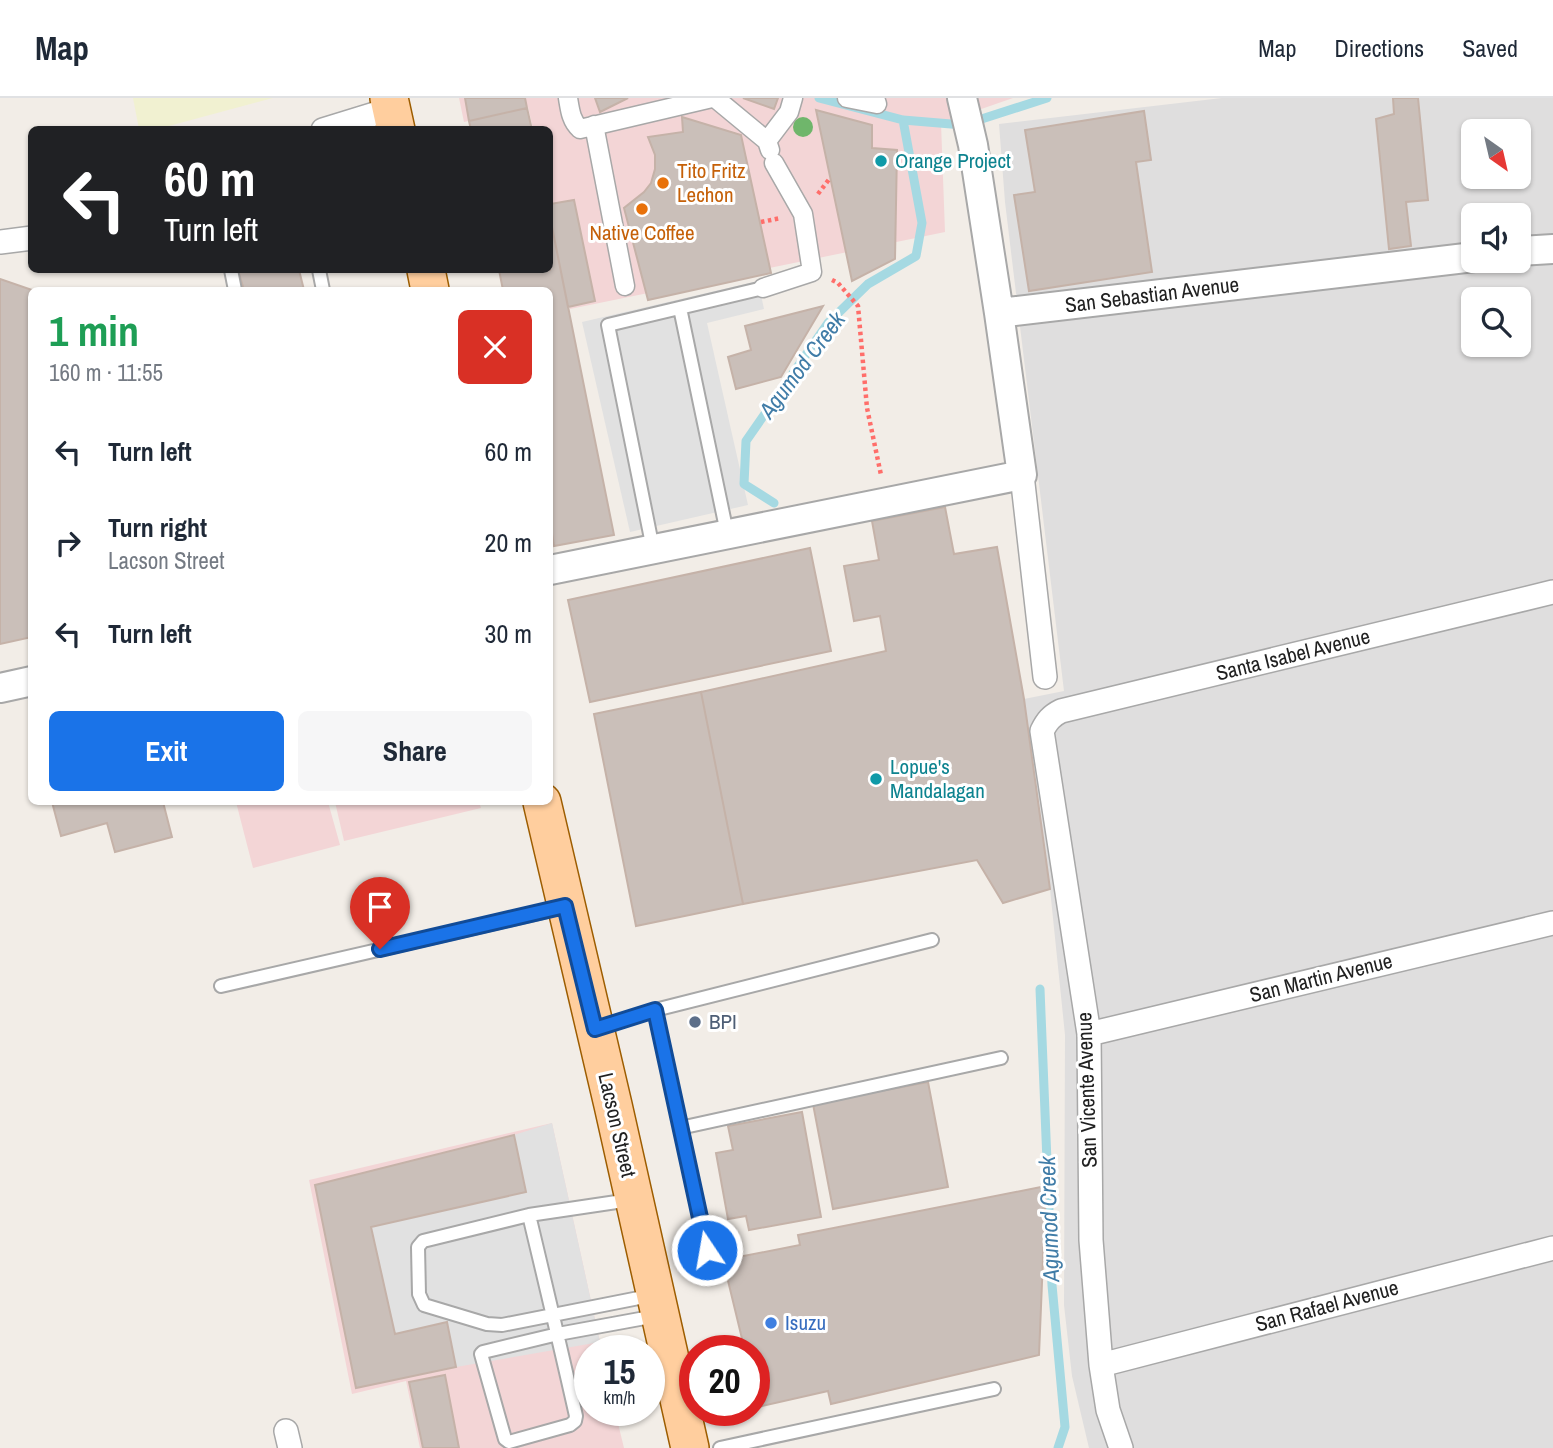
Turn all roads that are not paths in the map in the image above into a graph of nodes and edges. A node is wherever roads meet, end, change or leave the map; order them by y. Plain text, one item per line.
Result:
1 (568, 98) edge
2 (714, 98) edge
3 (793, 98) edge
4 (847, 98) edge
5 (875, 98) edge
6 (962, 98) edge
7 (392, 112) edge
8 (594, 125) junction
9 (338, 126) edge
10 (770, 151) junction
11 (28, 238) edge
12 (0, 242) edge
13 (1553, 248) edge
14 (1531, 250) edge
15 (1461, 259) edge
16 (625, 286) dead end
17 (763, 288) joint
18 (680, 308) junction
19 (999, 313) junction
20 (1023, 475) junction
21 (727, 533) junction
22 (653, 549) junction
23 (553, 569) edge
24 (1553, 592) edge
25 (1045, 677) dead end
26 (28, 682) edge
27 (0, 688) edge
28 (1042, 732) joint
29 (543, 805) edge
30 (565, 906) junction
31 (1553, 923) edge
32 (932, 940) dead end
33 (221, 986) dead end
34 (655, 1010) junction
35 (595, 1029) junction
36 (1090, 1034) junction
37 (1001, 1058) dead end
38 (680, 1128) junction
39 (634, 1200) junction
40 (529, 1215) junction
41 (1553, 1248) edge
42 (707, 1250) dead end
43 (657, 1305) junction
44 (553, 1313) junction
45 (558, 1334) junction
46 (1101, 1365) junction
47 (994, 1389) dead end
48 (690, 1448) edge
49 (720, 1448) edge
50 (1121, 1448) edge

1 - 8 street
2 - 8 street
2 - 10 street
3 - 10 street
4 - 5 street
6 - 19 street
7 - 9 street
8 - 16 street
10 - 17 street
11 - 12 street
13 - 14 street
15 - 19 street, San Sebastian Avenue
17 - 18 lane
18 - 21 lane
18 - 22 lane
19 - 20 street
20 - 21 street
20 - 25 street
21 - 22 street
22 - 23 street
24 - 28 street, Santa Isabel Avenue
26 - 27 street
28 - 36 street, San Vicente Avenue
29 - 30 main road, Lacson Street
30 - 33 lane
30 - 35 main road, Lacson Street
31 - 36 street, San Martin Avenue
32 - 34 lane
34 - 35 lane
34 - 38 lane
35 - 39 main road, Lacson Street
36 - 46 street, San Vicente Avenue
37 - 38 lane
38 - 42 lane
39 - 40 lane
39 - 43 main road, Lacson Street
40 - 44 lane
40 - 44 lane
41 - 46 street, San Rafael Avenue
43 - 44 lane
43 - 45 lane
43 - 48 main road, Lacson Street
44 - 45 lane
45 - 45 lane
46 - 50 street, San Vicente Avenue
47 - 49 lane

